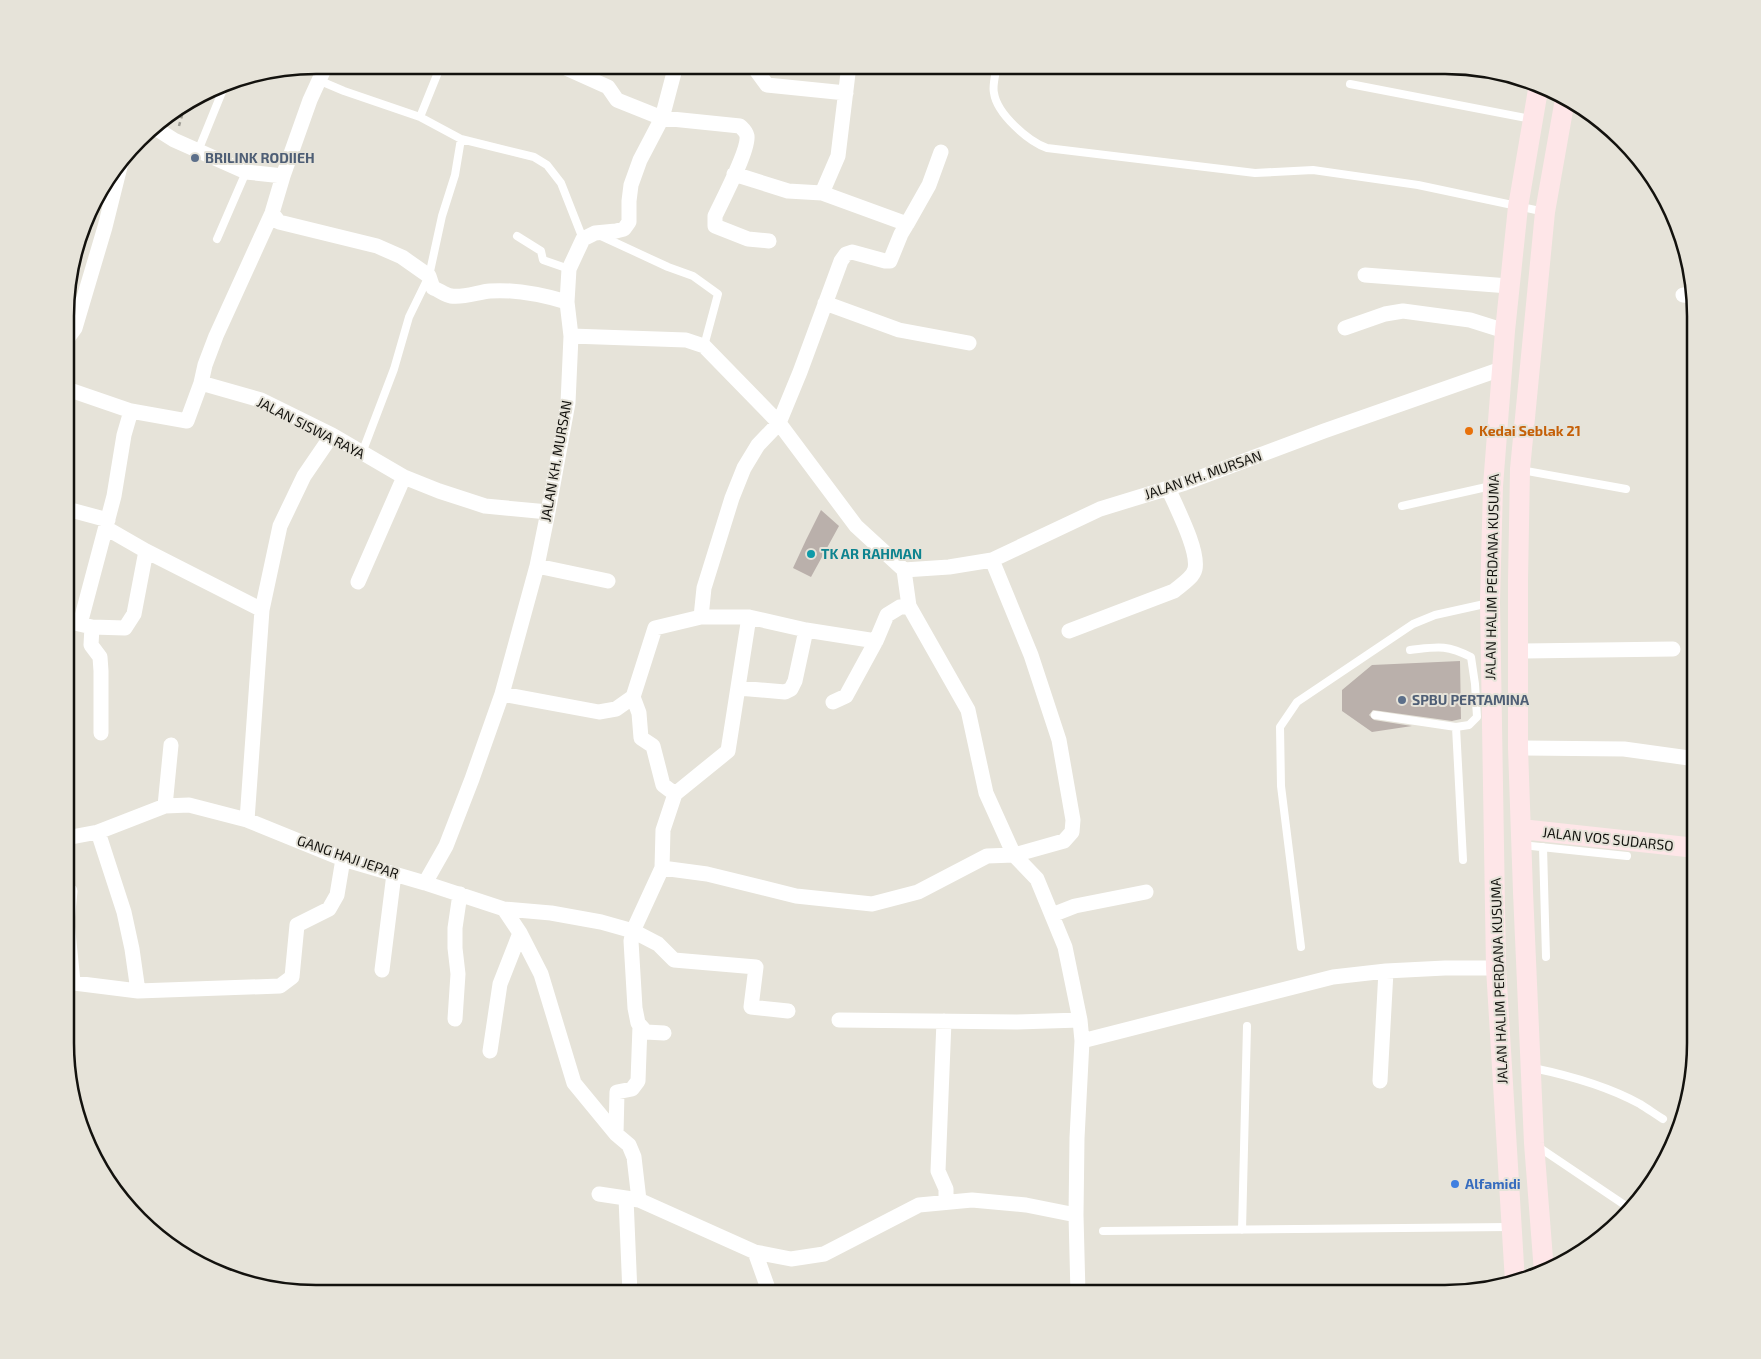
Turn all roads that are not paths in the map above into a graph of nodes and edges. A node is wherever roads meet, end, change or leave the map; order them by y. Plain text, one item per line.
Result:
1 (321, 74) edge
2 (437, 74) edge
3 (579, 74) edge
4 (674, 74) edge
5 (759, 74) edge
6 (848, 74) edge
7 (996, 74) edge
8 (318, 80) junction
9 (1350, 84) dead end
10 (1538, 92) edge
11 (222, 93) edge
12 (846, 93) junction
13 (1564, 105) edge
14 (420, 117) junction
15 (662, 118) junction
16 (1533, 119) junction
17 (160, 131) edge
18 (461, 139) junction
19 (198, 151) junction
20 (941, 152) dead end
21 (246, 172) junction
22 (734, 174) junction
23 (282, 176) junction
24 (117, 178) edge
25 (822, 193) junction
26 (1518, 207) junction
27 (1545, 212) junction
28 (272, 213) junction
29 (907, 224) junction
30 (517, 236) dead end
31 (589, 236) junction
32 (217, 239) dead end
33 (769, 241) dead end
34 (569, 269) junction
35 (1365, 275) dead end
36 (429, 276) junction
37 (1510, 286) junction
38 (567, 302) junction
39 (825, 303) junction
40 (1345, 328) dead end
41 (74, 329) edge
42 (1505, 331) junction
43 (571, 336) junction
44 (969, 343) dead end
45 (704, 346) junction
46 (1501, 369) junction
47 (201, 383) junction
48 (74, 391) edge
49 (131, 411) junction
50 (779, 423) junction
51 (332, 435) junction
52 (362, 453) junction
53 (1520, 469) junction
54 (404, 477) junction
55 (1493, 486) junction
56 (1168, 488) junction
57 (1626, 488) dead end
58 (1402, 506) dead end
59 (74, 512) edge
60 (548, 512) junction
61 (107, 524) junction
62 (146, 551) junction
63 (992, 560) junction
64 (537, 566) junction
65 (904, 570) junction
66 (608, 581) dead end
67 (358, 582) dead end
68 (1490, 602) junction
69 (909, 606) junction
70 (262, 610) junction
71 (701, 616) junction
72 (749, 617) junction
73 (80, 624) edge
74 (806, 630) junction
75 (1069, 631) dead end
76 (876, 641) junction
77 (1673, 648) dead end
78 (1410, 650) dead end
79 (1518, 651) junction
80 (1481, 656) junction
81 (738, 688) junction
82 (502, 694) junction
83 (633, 697) junction
84 (833, 702) dead end
85 (1375, 715) dead end
86 (1484, 718) junction
87 (1456, 727) junction
88 (101, 733) dead end
89 (170, 744) dead end
90 (1518, 748) junction
91 (1687, 758) edge
92 (676, 794) junction
93 (165, 806) junction
94 (247, 820) junction
95 (98, 832) junction
96 (74, 836) edge
97 (1521, 837) junction
98 (1543, 847) junction
99 (1687, 847) edge
100 (1014, 855) junction
101 (1627, 856) dead end
102 (343, 859) junction
103 (1463, 860) dead end
104 (662, 868) junction
105 (394, 874) junction
106 (425, 883) junction
107 (1146, 892) dead end
108 (1533, 893) junction
109 (460, 894) junction
110 (504, 909) junction
111 (1052, 915) junction
112 (633, 931) junction
113 (520, 932) junction
114 (1535, 938) junction
115 (1301, 947) dead end
116 (1546, 958) dead end
117 (1496, 968) junction
118 (382, 970) dead end
119 (1386, 971) junction
120 (74, 983) edge
121 (138, 991) junction
122 (788, 1011) dead end
123 (455, 1020) dead end
124 (839, 1020) dead end
125 (1080, 1020) junction
126 (944, 1021) junction
127 (640, 1026) junction
128 (1247, 1026) dead end
129 (664, 1033) dead end
130 (1082, 1041) junction
131 (490, 1051) dead end
132 (1530, 1068) junction
133 (1380, 1081) dead end
134 (1662, 1120) dead end
135 (616, 1134) junction
136 (1534, 1143) junction
137 (598, 1194) dead end
138 (633, 1199) junction
139 (946, 1202) junction
140 (1625, 1205) edge
141 (1076, 1215) junction
142 (1542, 1225) junction
143 (1512, 1227) junction
144 (1242, 1230) junction
145 (1103, 1231) dead end
146 (755, 1252) junction
147 (1544, 1264) edge
148 (1515, 1275) edge
149 (630, 1285) edge
150 (767, 1285) edge
151 (1078, 1285) edge

1 - 8 street
2 - 14 lane
3 - 15 street
4 - 15 street
5 - 12 street
6 - 12 street
7 - 26 lane
8 - 14 lane
8 - 23 street
9 - 16 lane
10 - 16 main road, JALAN HALIM PERDANA KUSUMA
11 - 19 lane
12 - 25 street
13 - 27 main road, JALAN HALIM PERDANA KUSUMA
14 - 18 lane
15 - 22 street
15 - 31 street
16 - 26 main road, JALAN HALIM PERDANA KUSUMA
17 - 19 street
18 - 31 lane
18 - 36 lane
19 - 21 street
20 - 29 street
21 - 23 street
21 - 32 lane
22 - 25 street
22 - 33 street
23 - 28 street
24 - 41 street
25 - 29 street
26 - 27 lane
26 - 37 main road, JALAN HALIM PERDANA KUSUMA
27 - 53 main road, JALAN HALIM PERDANA KUSUMA
28 - 36 street
28 - 47 street
29 - 39 street
30 - 34 lane
31 - 34 street, JALAN KH. MURSAN
31 - 45 lane
34 - 38 street, JALAN KH. MURSAN
35 - 37 street
36 - 38 street
36 - 52 lane
37 - 42 main road, JALAN HALIM PERDANA KUSUMA
38 - 43 street, JALAN KH. MURSAN
39 - 44 street
39 - 50 street
40 - 42 street
42 - 46 main road, JALAN HALIM PERDANA KUSUMA
43 - 45 street
43 - 60 street, JALAN KH. MURSAN
45 - 50 street
46 - 55 main road, JALAN HALIM PERDANA KUSUMA
46 - 56 street, JALAN KH. MURSAN
47 - 49 street
47 - 51 street, JALAN SISWA RAYA
48 - 49 street
49 - 61 street
50 - 65 street
50 - 71 street
51 - 52 street, JALAN SISWA RAYA
51 - 70 street
52 - 54 street, JALAN SISWA RAYA
53 - 57 lane
53 - 79 main road, JALAN HALIM PERDANA KUSUMA
54 - 60 street, JALAN SISWA RAYA
54 - 67 street
55 - 58 lane
55 - 68 main road, JALAN HALIM PERDANA KUSUMA
56 - 63 street, JALAN KH. MURSAN
56 - 75 street
59 - 61 street
60 - 64 street, JALAN KH. MURSAN
61 - 62 street
61 - 73 street
62 - 70 street
62 - 73 street
63 - 65 street, JALAN KH. MURSAN
63 - 100 street
64 - 66 street
64 - 82 street, JALAN KH. MURSAN
65 - 69 street
68 - 80 main road, JALAN HALIM PERDANA KUSUMA
68 - 115 lane
69 - 76 street
69 - 100 street
70 - 94 street
71 - 72 street
71 - 83 street
72 - 74 street
72 - 81 street
73 - 88 street
74 - 76 street
74 - 81 street
76 - 84 street
77 - 79 street
78 - 80 lane
79 - 90 main road, JALAN HALIM PERDANA KUSUMA
80 - 86 main road, JALAN HALIM PERDANA KUSUMA
81 - 92 street
82 - 83 street
82 - 106 street, JALAN KH. MURSAN
83 - 92 street
85 - 87 lane
86 - 87 lane
86 - 117 main road, JALAN HALIM PERDANA KUSUMA
87 - 103 lane
89 - 93 street
90 - 91 street
90 - 97 main road, JALAN HALIM PERDANA KUSUMA
92 - 104 street
93 - 94 street, GANG HAJI JEPAR
93 - 95 street, GANG HAJI JEPAR
94 - 102 street, GANG HAJI JEPAR
95 - 96 street, GANG HAJI JEPAR
95 - 121 street
97 - 98 lane
97 - 99 main road, JALAN VOS SUDARSO
97 - 108 main road, JALAN HALIM PERDANA KUSUMA
98 - 101 lane
98 - 108 lane
100 - 104 street
100 - 111 street
102 - 105 street, GANG HAJI JEPAR
102 - 121 street
104 - 112 street
105 - 106 street, GANG HAJI JEPAR
105 - 118 street
106 - 109 street, GANG HAJI JEPAR
107 - 111 street
108 - 114 main road, JALAN HALIM PERDANA KUSUMA
109 - 110 street, GANG HAJI JEPAR
109 - 123 street
110 - 112 street, GANG HAJI JEPAR
110 - 113 street
111 - 125 street
112 - 122 street, GANG HAJI JEPAR
112 - 127 street
113 - 131 street
113 - 135 street
114 - 116 lane
114 - 132 main road, JALAN HALIM PERDANA KUSUMA
117 - 119 street
117 - 143 main road, JALAN HALIM PERDANA KUSUMA
119 - 130 street
119 - 133 street
120 - 121 street
124 - 126 street
125 - 126 street
125 - 130 street
126 - 139 street
127 - 129 street
127 - 135 street
128 - 144 lane
130 - 141 street
132 - 134 lane
132 - 136 main road, JALAN HALIM PERDANA KUSUMA
135 - 138 street
136 - 140 lane
136 - 142 main road, JALAN HALIM PERDANA KUSUMA
137 - 138 street
138 - 146 street
138 - 149 street
139 - 141 street
139 - 146 street
141 - 151 street
142 - 143 main road
142 - 147 main road, JALAN HALIM PERDANA KUSUMA
143 - 144 lane
143 - 148 main road, JALAN HALIM PERDANA KUSUMA
144 - 145 lane
146 - 150 street

